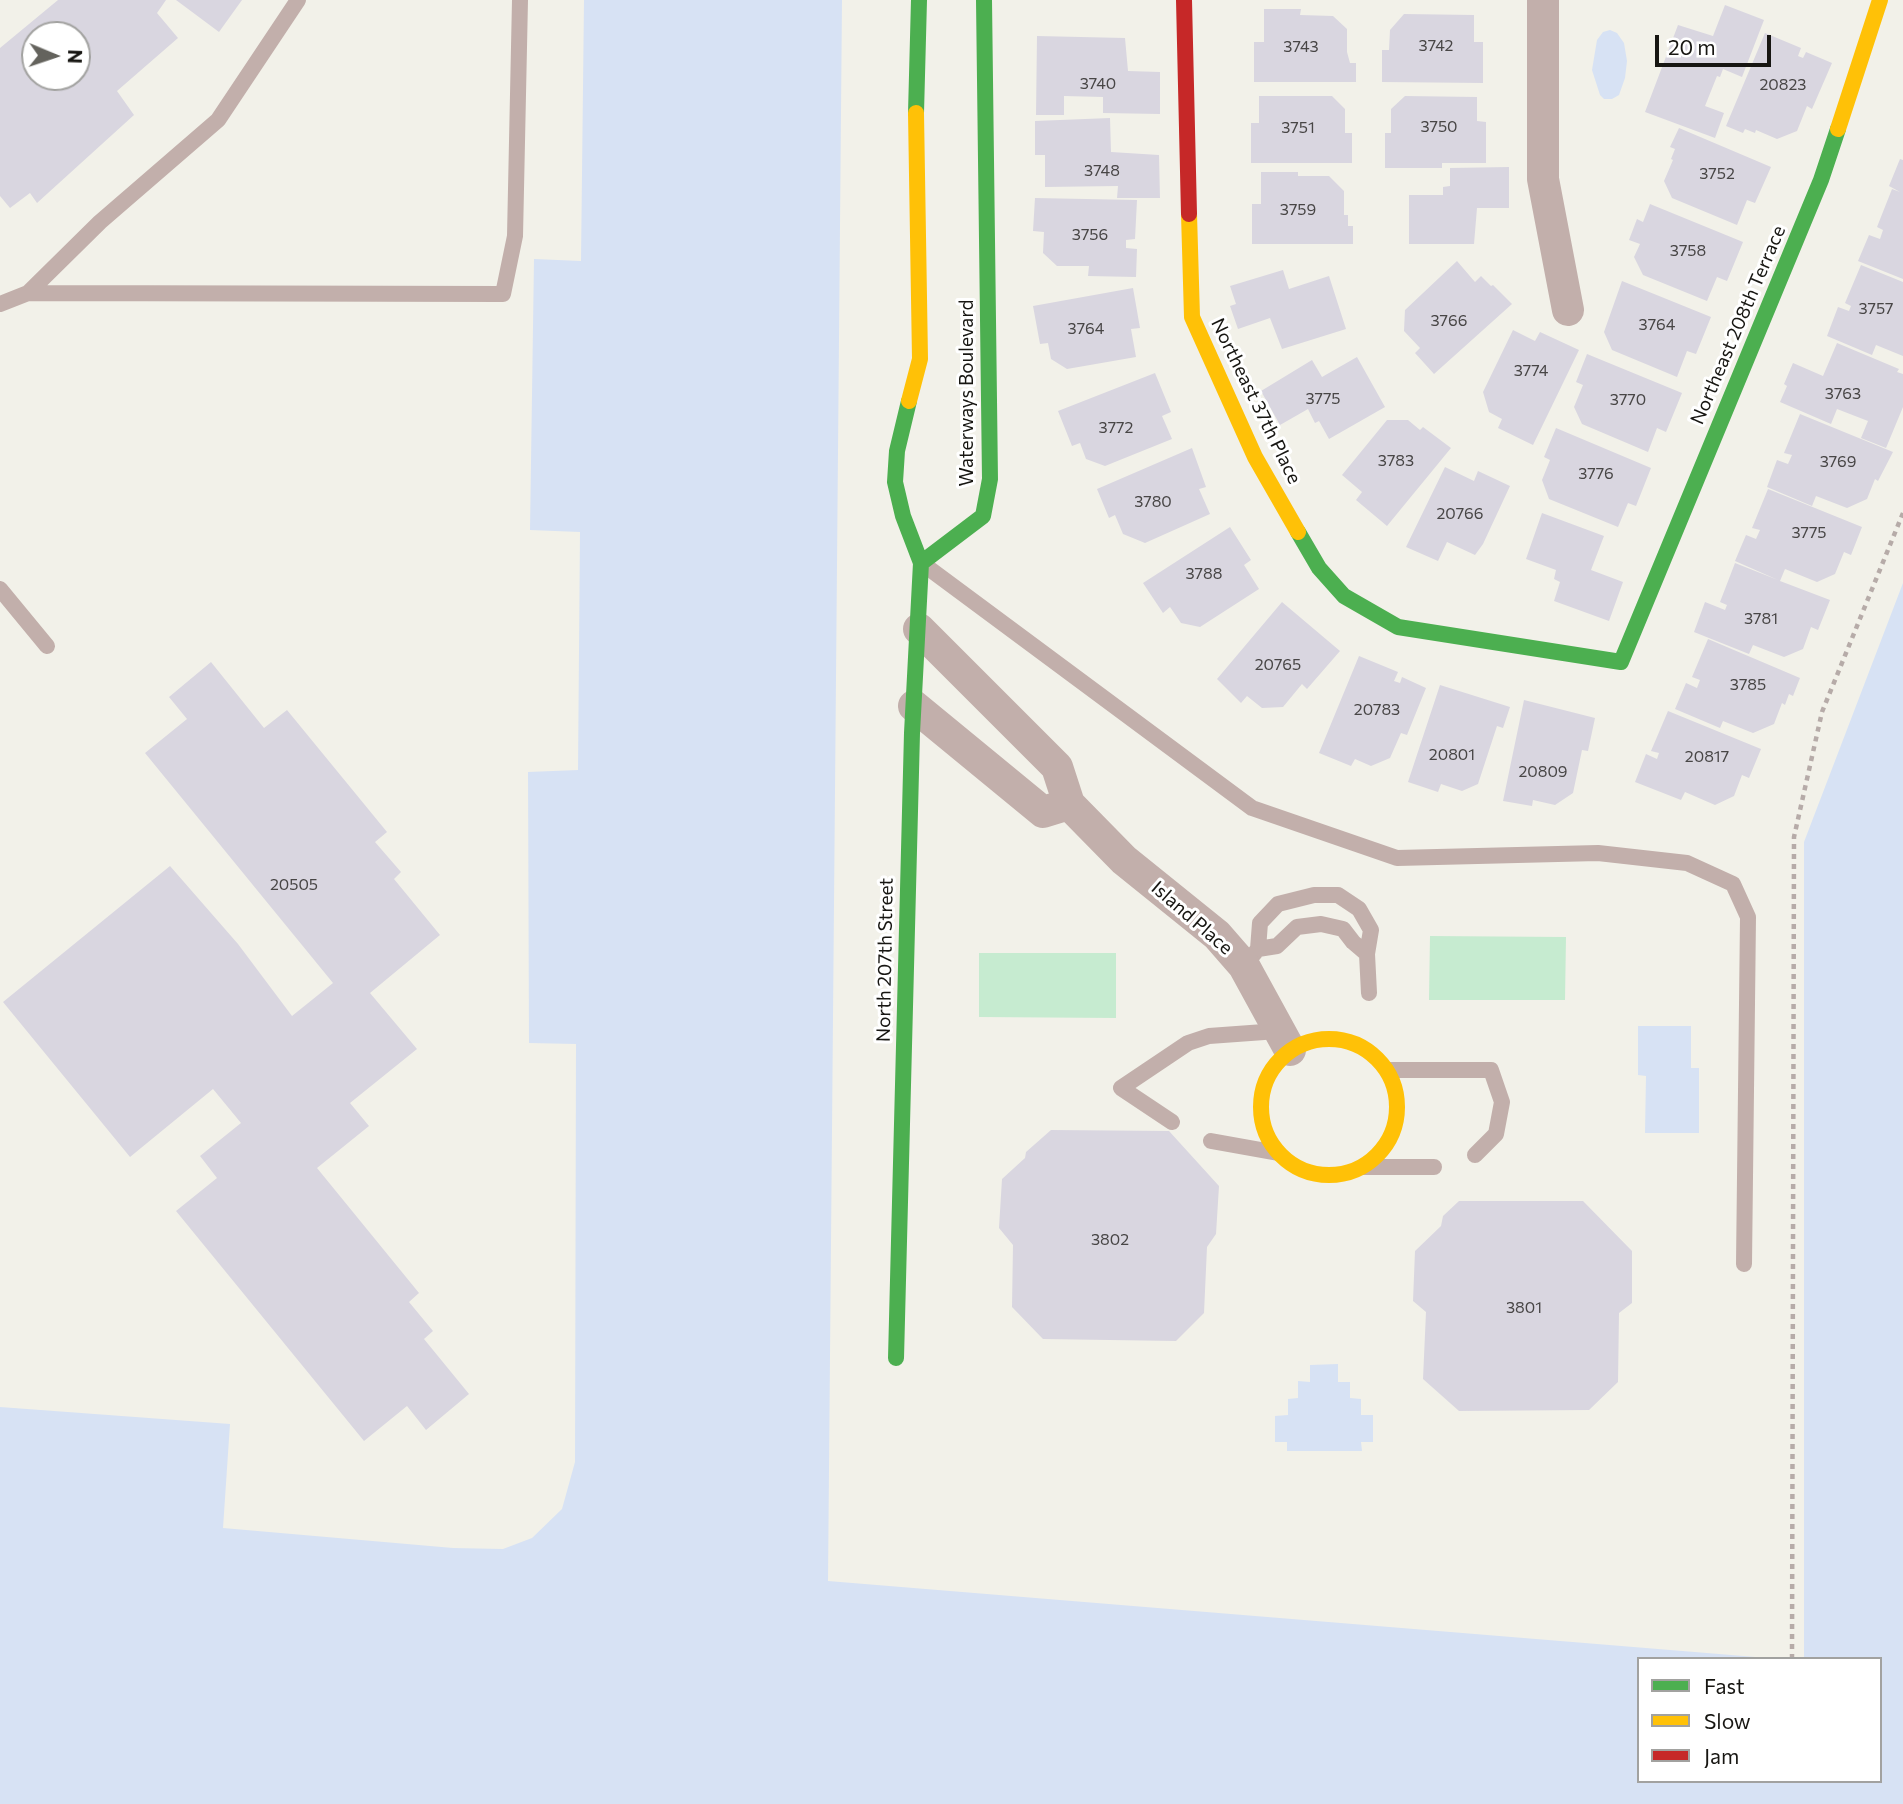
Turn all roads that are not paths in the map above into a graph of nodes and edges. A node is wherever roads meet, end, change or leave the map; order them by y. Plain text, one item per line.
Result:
1 (298, 0) edge
2 (520, 0) edge
3 (919, 0) edge
4 (984, 0) edge
5 (1184, 0) edge
6 (1543, 0) edge
7 (1880, 0) edge
8 (28, 293) junction
9 (0, 304) edge
10 (1568, 310) dead end
11 (921, 563) junction
12 (0, 589) edge
13 (919, 629) junction
14 (47, 646) dead end
15 (1621, 662) joint
16 (914, 706) junction
17 (1069, 804) junction
18 (1367, 954) junction
19 (1251, 957) junction
20 (1369, 993) dead end
21 (1284, 1041) junction
22 (1388, 1070) junction
23 (1172, 1122) dead end
24 (1212, 1141) dead end
25 (1279, 1153) junction
26 (1475, 1155) dead end
27 (1363, 1167) junction
28 (1434, 1167) dead end
29 (1744, 1264) dead end
30 (896, 1358) dead end

1 - 8 lane
2 - 8 lane
3 - 11 street
4 - 11 street, Waterways Boulevard
5 - 15 street, Northeast 37th Place
6 - 10 street
7 - 15 street, Northeast 208th Terrace
8 - 9 lane
11 - 13 street, North 207th Street
11 - 29 lane
12 - 14 lane
13 - 16 street, North 207th Street
13 - 17 street, Island Place
16 - 17 street
16 - 30 street, North 207th Street
17 - 19 street, Island Place
18 - 19 lane
18 - 19 lane
18 - 20 lane
19 - 21 street, Island Place
21 - 22 street
21 - 23 lane
21 - 25 street
22 - 26 lane
22 - 27 street
24 - 25 lane
25 - 27 street
27 - 28 lane

